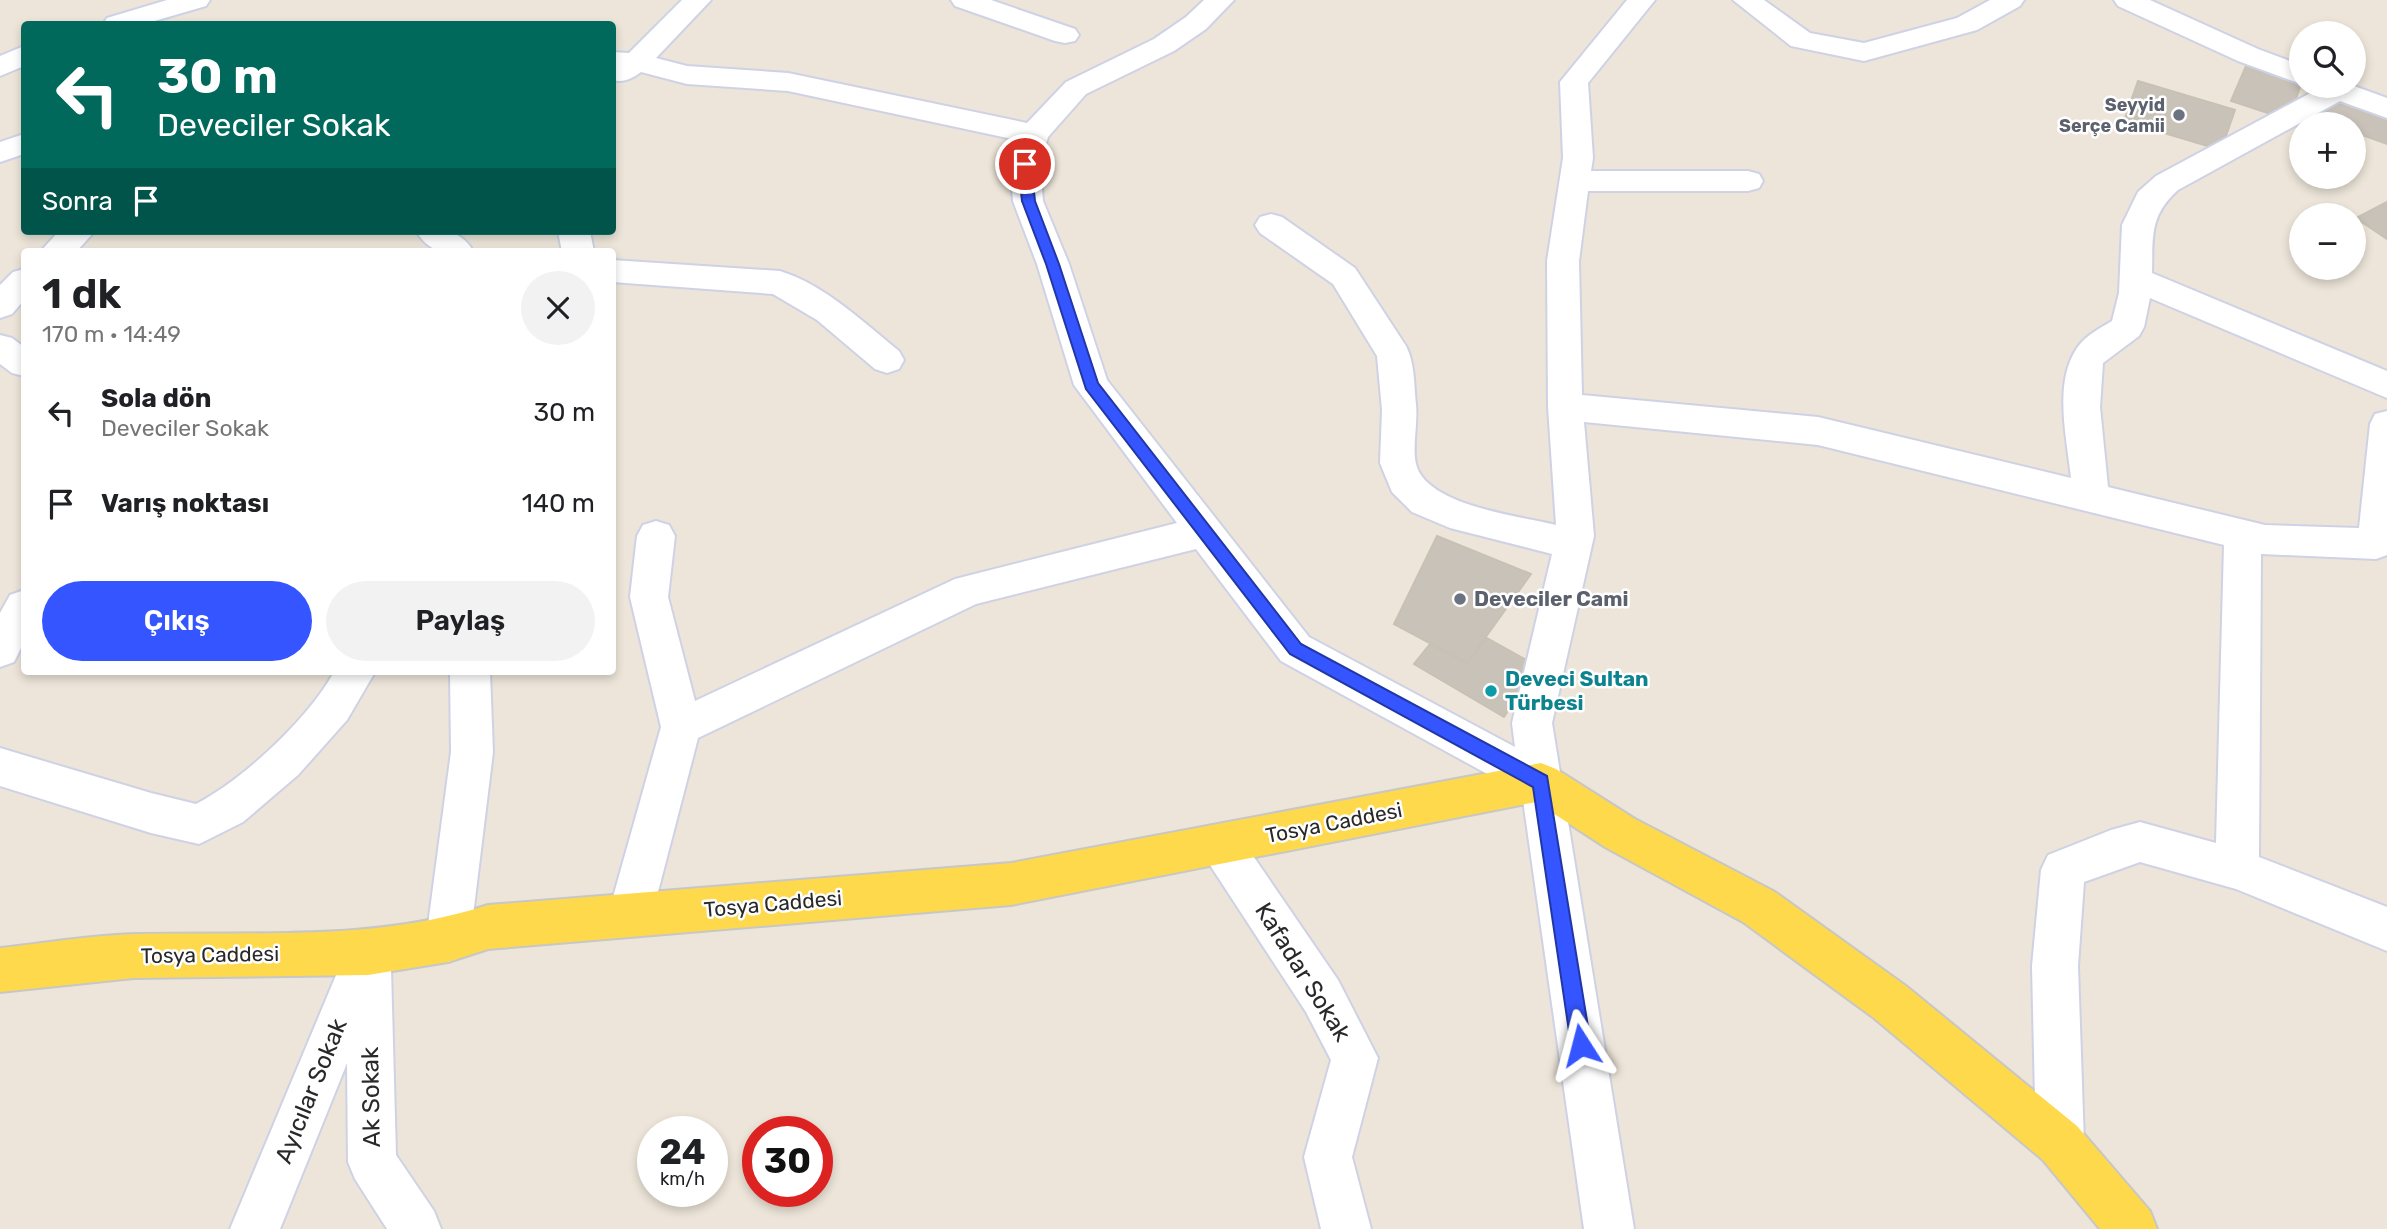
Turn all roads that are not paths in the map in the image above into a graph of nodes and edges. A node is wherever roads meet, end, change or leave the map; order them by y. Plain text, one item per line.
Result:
1 (196, 0) edge
2 (697, 0) edge
3 (965, 0) edge
4 (1027, 0) edge
5 (1220, 0) edge
6 (1641, 0) edge
7 (1747, 0) edge
8 (2010, 0) edge
9 (2128, 0) edge
10 (127, 21) edge
11 (1065, 36) junction
12 (21, 56) edge
13 (624, 61) edge
14 (0, 67) edge
15 (2289, 70) edge
16 (1076, 88) junction
17 (2316, 98) edge
18 (2359, 98) edge
19 (2387, 109) edge
20 (1034, 134) junction
21 (21, 145) edge
22 (0, 152) edge
23 (1576, 181) junction
24 (1748, 181) dead end
25 (1271, 225) dead end
26 (74, 235) edge
27 (437, 235) edge
28 (60, 248) edge
29 (453, 248) edge
30 (616, 271) edge
31 (2136, 279) junction
32 (21, 283) edge
33 (0, 306) edge
34 (0, 347) edge
35 (887, 360) dead end
36 (21, 363) edge
37 (2387, 385) edge
38 (1565, 407) junction
39 (2387, 424) edge
40 (2091, 498) junction
41 (1206, 531) junction
42 (2243, 534) junction
43 (656, 536) dead end
44 (1574, 544) junction
45 (2381, 544) edge
46 (21, 612) edge
47 (0, 650) edge
48 (354, 675) edge
49 (470, 675) edge
50 (681, 727) junction
51 (0, 767) edge
52 (1541, 782) junction
53 (1221, 845) junction
54 (2236, 869) junction
55 (630, 915) junction
56 (2387, 929) edge
57 (448, 940) junction
58 (368, 953) junction
59 (0, 970) edge
60 (2060, 1143) junction
61 (255, 1229) edge
62 (416, 1229) edge
63 (1346, 1229) edge
64 (1609, 1229) edge
65 (2132, 1229) edge

1 - 10 street
2 - 13 street
3 - 11 street
4 - 11 street
5 - 16 street
6 - 23 street
7 - 8 street
9 - 15 street
11 - 16 street
12 - 14 street
13 - 20 street
16 - 20 street
17 - 31 street
18 - 19 street
20 - 41 street
21 - 22 street
23 - 24 street
23 - 38 street
25 - 44 street
26 - 28 street
27 - 29 street
30 - 35 street
31 - 37 street
31 - 40 street
32 - 33 street
34 - 36 street
38 - 40 street
38 - 44 street
39 - 45 street
40 - 42 street
41 - 50 street
41 - 52 street
42 - 45 street
42 - 54 street
43 - 50 street
44 - 52 street
46 - 47 street
48 - 51 street
49 - 57 street
50 - 55 street
52 - 53 main road, Tosya Caddesi
52 - 60 main road
52 - 64 street
53 - 55 main road, Tosya Caddesi
53 - 63 street, Kafadar Sokak
54 - 56 street
54 - 60 street
55 - 57 main road, Tosya Caddesi
57 - 58 main road, Tosya Caddesi
58 - 59 main road, Tosya Caddesi
58 - 61 street, Ayıcılar Sokak
58 - 62 street, Ak Sokak
60 - 65 main road

